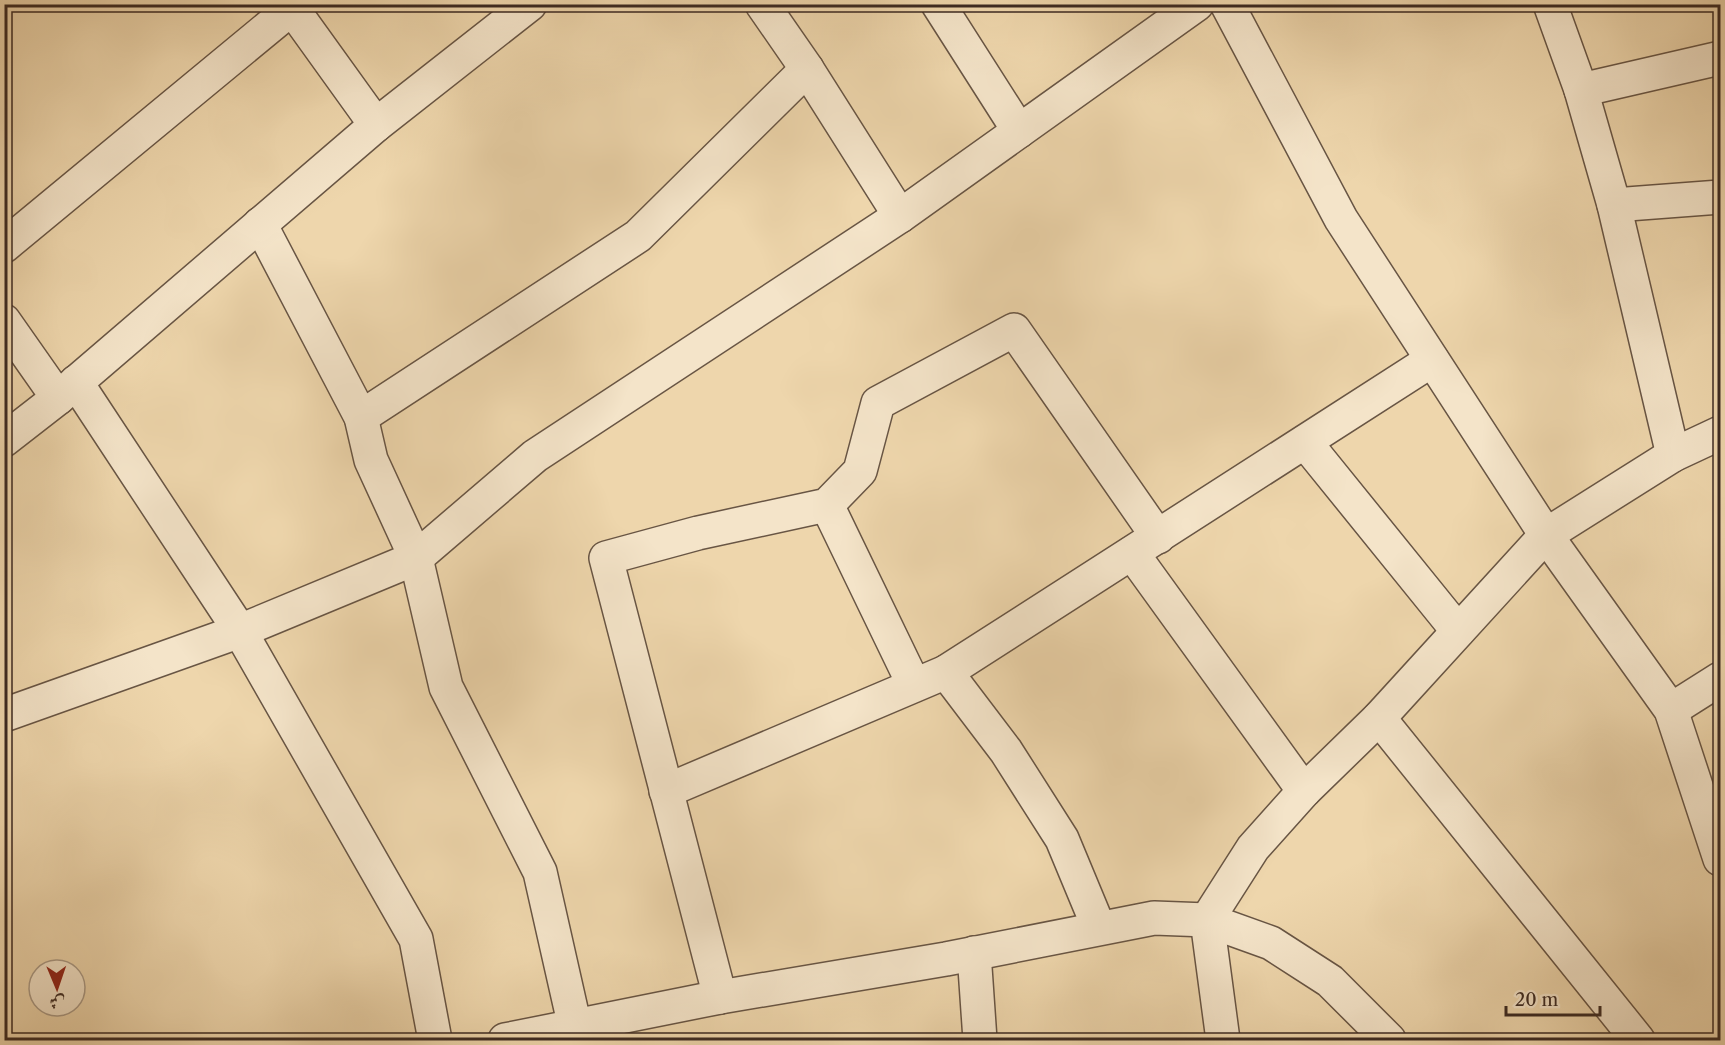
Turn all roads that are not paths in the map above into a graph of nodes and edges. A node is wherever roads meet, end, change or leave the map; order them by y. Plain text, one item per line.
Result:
1 (530, 4) edge
2 (762, 4) edge
3 (938, 4) edge
4 (1197, 4) edge
5 (1227, 4) edge
6 (1550, 4) edge
7 (290, 6) edge
8 (1720, 58) edge
9 (807, 69) junction
10 (1581, 90) junction
11 (376, 125) junction
12 (1019, 131) junction
13 (1720, 197) edge
14 (1614, 205) junction
15 (900, 216) junction
16 (260, 224) junction
17 (4, 246) edge
18 (4, 321) edge
19 (1432, 360) junction
20 (67, 390) junction
21 (361, 417) junction
22 (1720, 433) edge
23 (4, 440) edge
24 (1305, 442) junction
25 (1673, 455) junction
26 (827, 505) junction
27 (1546, 535) junction
28 (1145, 545) junction
29 (416, 558) junction
30 (240, 631) junction
31 (1458, 631) junction
32 (946, 672) junction
33 (1720, 679) edge
34 (914, 685) junction
35 (1671, 710) junction
36 (6, 711) edge
37 (1379, 718) junction
38 (666, 791) junction
39 (1304, 791) junction
40 (1720, 859) edge
41 (1207, 920) junction
42 (1099, 928) junction
43 (974, 953) junction
44 (720, 997) junction
45 (575, 1027) junction
46 (435, 1041) edge
47 (505, 1041) edge
48 (980, 1041) edge
49 (1223, 1041) edge
50 (1389, 1041) edge
51 (1638, 1041) edge

1 - 11 street
2 - 9 street
3 - 12 street
4 - 12 street
5 - 19 street
6 - 10 street
7 - 11 street
7 - 17 street
8 - 10 street
9 - 15 street
9 - 21 street
10 - 14 street
11 - 16 street
12 - 15 street
13 - 14 street
14 - 25 street
15 - 29 street
16 - 20 street
16 - 21 street
18 - 20 street
19 - 24 street
19 - 27 street
20 - 23 street
20 - 30 street
21 - 29 street
22 - 25 street
24 - 28 street
24 - 31 street
25 - 27 street
26 - 28 street
26 - 34 street
26 - 38 street
27 - 31 street
27 - 35 street
28 - 32 street
28 - 39 street
29 - 30 street
29 - 45 street
30 - 36 street
30 - 46 street
31 - 37 street
32 - 34 street
32 - 42 street
33 - 35 street
34 - 38 street
35 - 40 street
37 - 39 street
37 - 51 street
38 - 44 street
39 - 41 street
41 - 42 street
41 - 49 street
41 - 50 street
42 - 43 street
43 - 44 street
43 - 48 street
44 - 45 street
45 - 47 street

